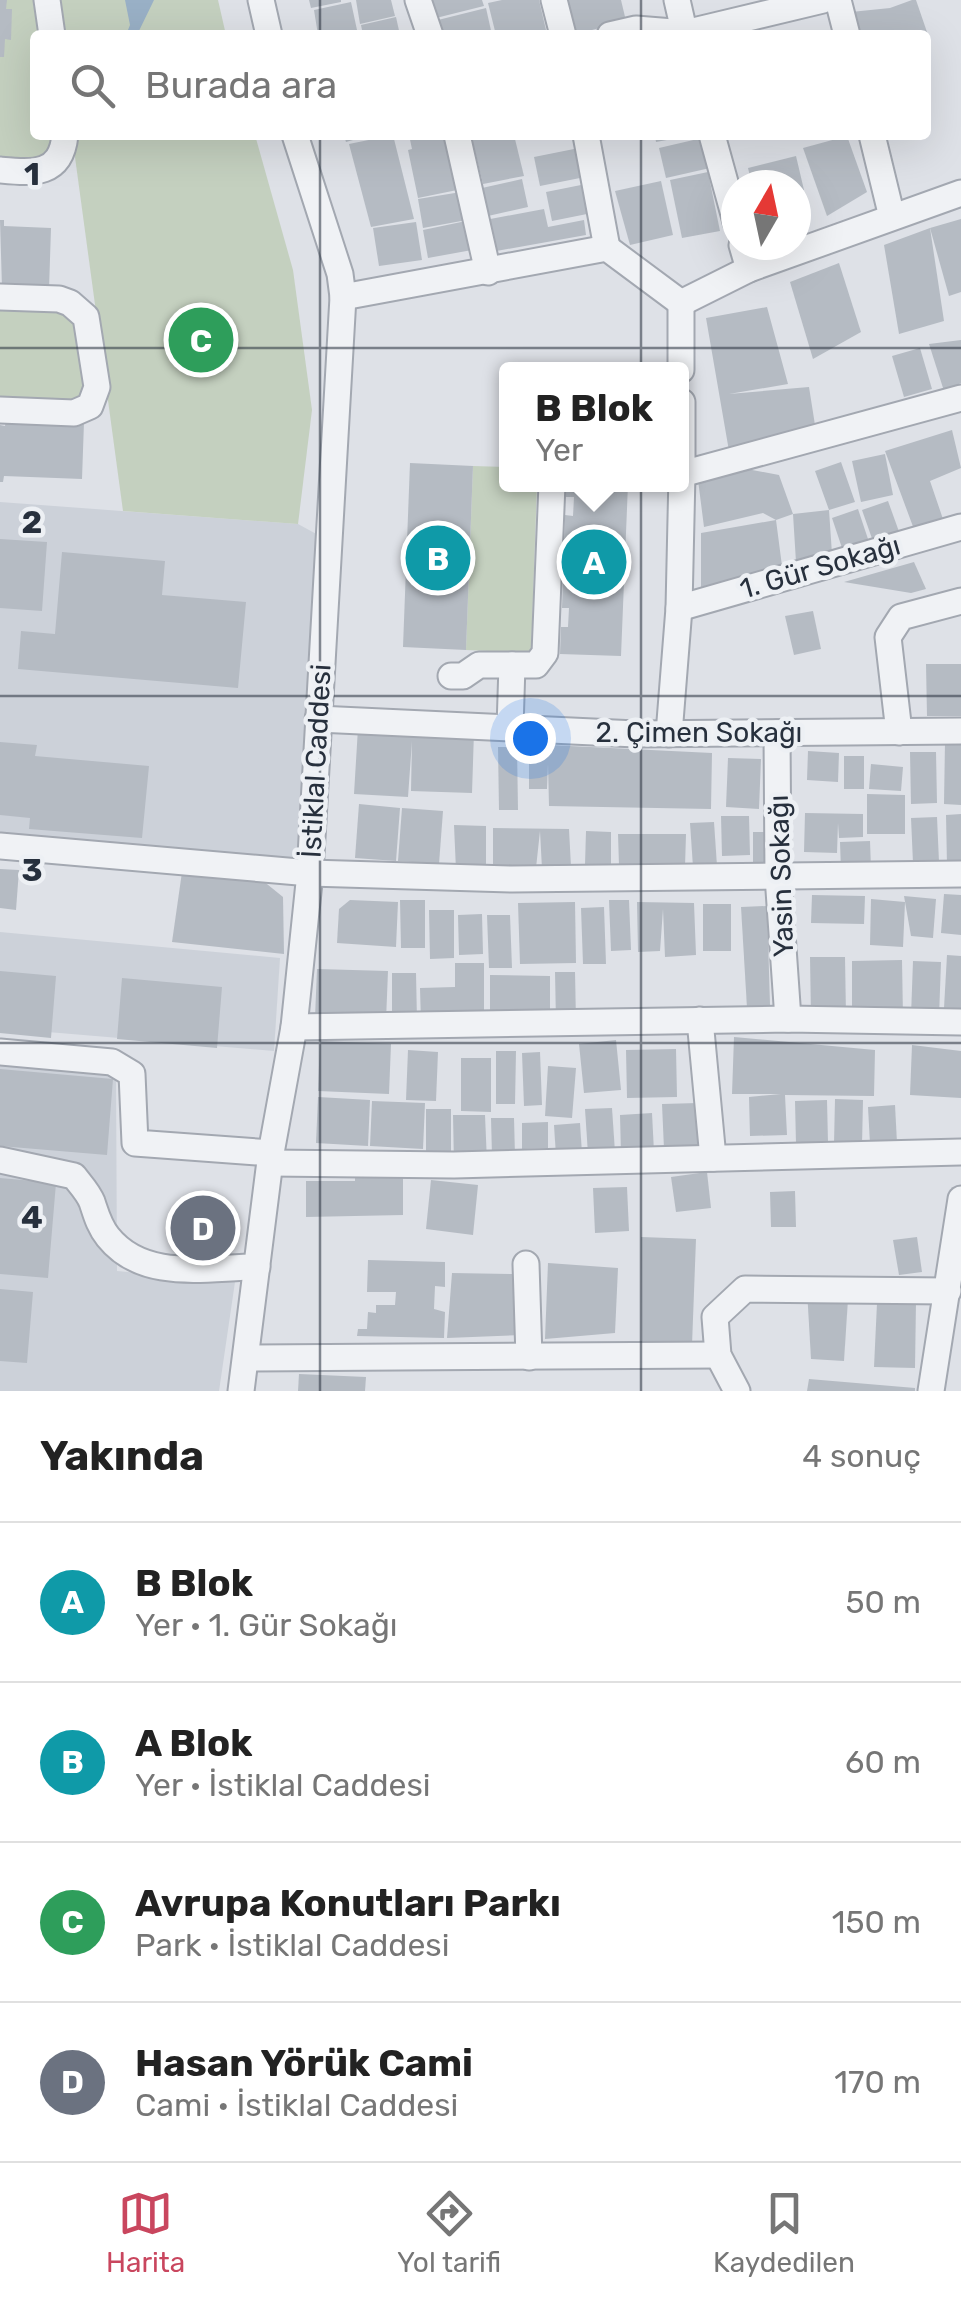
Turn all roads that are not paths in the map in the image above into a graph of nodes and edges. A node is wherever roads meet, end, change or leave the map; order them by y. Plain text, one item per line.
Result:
1 (47, 0) edge
2 (261, 0) edge
3 (418, 0) edge
4 (554, 0) edge
5 (677, 0) edge
6 (823, 0) edge
7 (838, 0) edge
8 (51, 30) edge
9 (268, 30) edge
10 (428, 30) edge
11 (562, 30) edge
12 (684, 30) edge
13 (701, 30) edge
14 (845, 30) edge
15 (64, 140) edge
16 (298, 140) edge
17 (459, 140) edge
18 (587, 140) edge
19 (713, 140) edge
20 (873, 140) edge
21 (0, 170) edge
22 (722, 170) edge
23 (961, 194) edge
24 (892, 216) junction
25 (811, 239) edge
26 (607, 248) junction
27 (742, 260) edge
28 (488, 272) junction
29 (0, 297) edge
30 (344, 297) junction
31 (681, 303) junction
32 (681, 362) edge
33 (961, 398) edge
34 (0, 410) edge
35 (689, 472) edge
36 (552, 492) edge
37 (682, 492) edge
38 (961, 527) edge
39 (961, 601) edge
40 (679, 608) junction
41 (512, 665) junction
42 (451, 676) dead end
43 (318, 719) junction
44 (510, 728) junction
45 (961, 731) edge
46 (899, 732) junction
47 (777, 733) junction
48 (669, 734) junction
49 (0, 846) edge
50 (310, 873) junction
51 (961, 874) edge
52 (778, 876) junction
53 (788, 1019) junction
54 (700, 1020) junction
55 (961, 1022) edge
56 (294, 1027) junction
57 (0, 1052) edge
58 (961, 1152) edge
59 (271, 1158) junction
60 (713, 1158) junction
61 (0, 1160) edge
62 (961, 1200) edge
63 (526, 1264) dead end
64 (258, 1267) junction
65 (948, 1291) junction
66 (718, 1355) junction
67 (530, 1356) junction
68 (246, 1358) junction
69 (241, 1391) edge
70 (737, 1391) edge
71 (931, 1391) edge

1 - 8 street
2 - 9 street
3 - 10 street
4 - 11 street
5 - 12 street
6 - 13 street
7 - 14 street
15 - 21 street
16 - 30 street, İstiklal Caddesi
17 - 28 street
18 - 26 street
19 - 22 street
20 - 24 street
23 - 24 street
24 - 25 street
26 - 28 street
26 - 31 street
27 - 31 street
28 - 30 street
29 - 34 street
30 - 43 street, İstiklal Caddesi
31 - 32 street
33 - 35 street
36 - 41 street
37 - 40 street
38 - 40 street, 1. Gür Sokağı
39 - 46 street
40 - 48 street
41 - 42 street
41 - 44 street
43 - 44 street, 2. Çimen Sokağı
43 - 50 street, İstiklal Caddesi
44 - 48 street, 2. Çimen Sokağı
45 - 46 street, 2. Çimen Sokağı
46 - 47 street, 2. Çimen Sokağı
47 - 48 street, 2. Çimen Sokağı
47 - 52 street, Yasin Sokağı
49 - 50 street
50 - 52 street
50 - 56 street, İstiklal Caddesi
51 - 52 street
52 - 53 street, Yasin Sokağı
53 - 54 street
53 - 55 street
54 - 56 street
54 - 60 street
56 - 59 street, İstiklal Caddesi
57 - 59 street
58 - 60 street
59 - 60 street
59 - 64 street, İstiklal Caddesi
61 - 64 street
62 - 65 street
63 - 67 street
64 - 68 street, İstiklal Caddesi
65 - 66 street
65 - 71 street
66 - 67 street
66 - 70 street
67 - 68 street
68 - 69 street, İstiklal Caddesi

